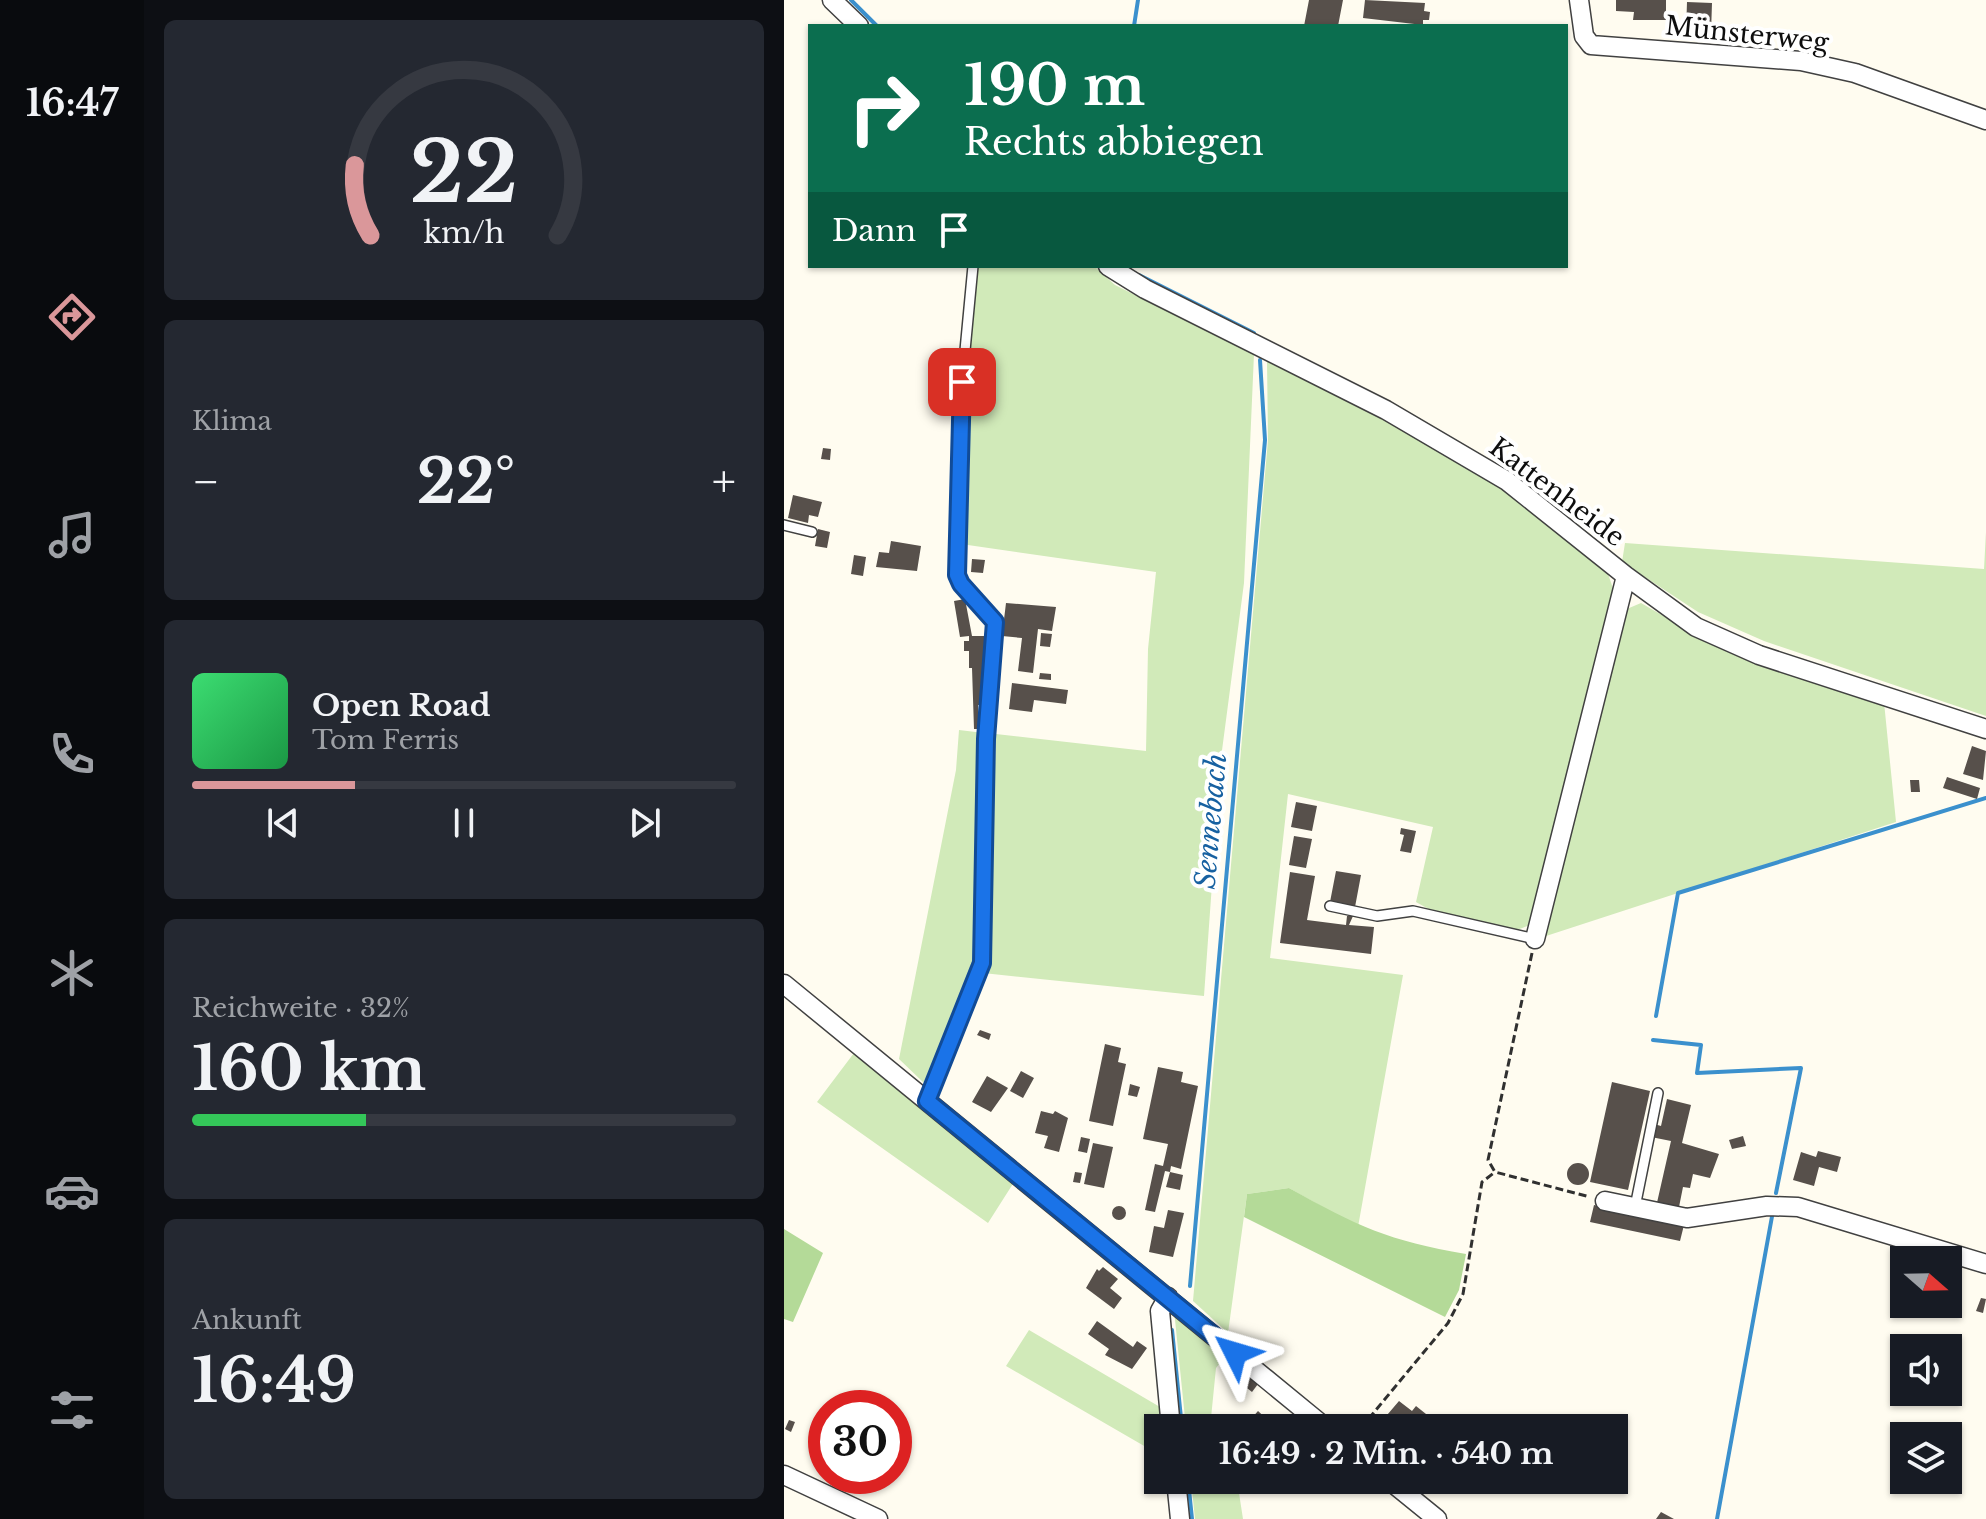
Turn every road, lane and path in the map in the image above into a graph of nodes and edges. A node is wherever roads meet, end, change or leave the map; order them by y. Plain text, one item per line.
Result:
1 (832, 0) edge
2 (1579, 0) edge
3 (857, 24) edge
4 (1986, 120) edge
5 (973, 268) edge
6 (1111, 268) edge
7 (784, 525) edge
8 (812, 532) dead end
9 (1626, 576) junction
10 (1986, 729) edge
11 (1330, 906) dead end
12 (1535, 939) junction
13 (784, 984) edge
14 (1658, 1093) dead end
15 (927, 1101) junction
16 (1495, 1172) junction
17 (1605, 1201) joint
18 (1635, 1207) junction
19 (1986, 1264) edge
20 (1168, 1297) junction
21 (1170, 1414) edge
22 (1309, 1414) edge
23 (1373, 1414) edge
24 (784, 1475) edge
25 (1177, 1494) edge
26 (1406, 1494) edge
27 (878, 1519) edge
28 (1180, 1519) edge
29 (1437, 1519) edge

1 - 3 street
2 - 4 street, Münsterweg
5 - 15 lane
6 - 9 street, Kattenheide
7 - 8 lane
9 - 10 street, Kattenheide
9 - 12 street
11 - 12 lane
12 - 16 path
13 - 15 street
14 - 18 lane
15 - 20 street
16 - 17 path
16 - 23 path
17 - 18 street
18 - 19 street
20 - 21 street
20 - 22 street
24 - 27 street
25 - 28 street
26 - 29 street

